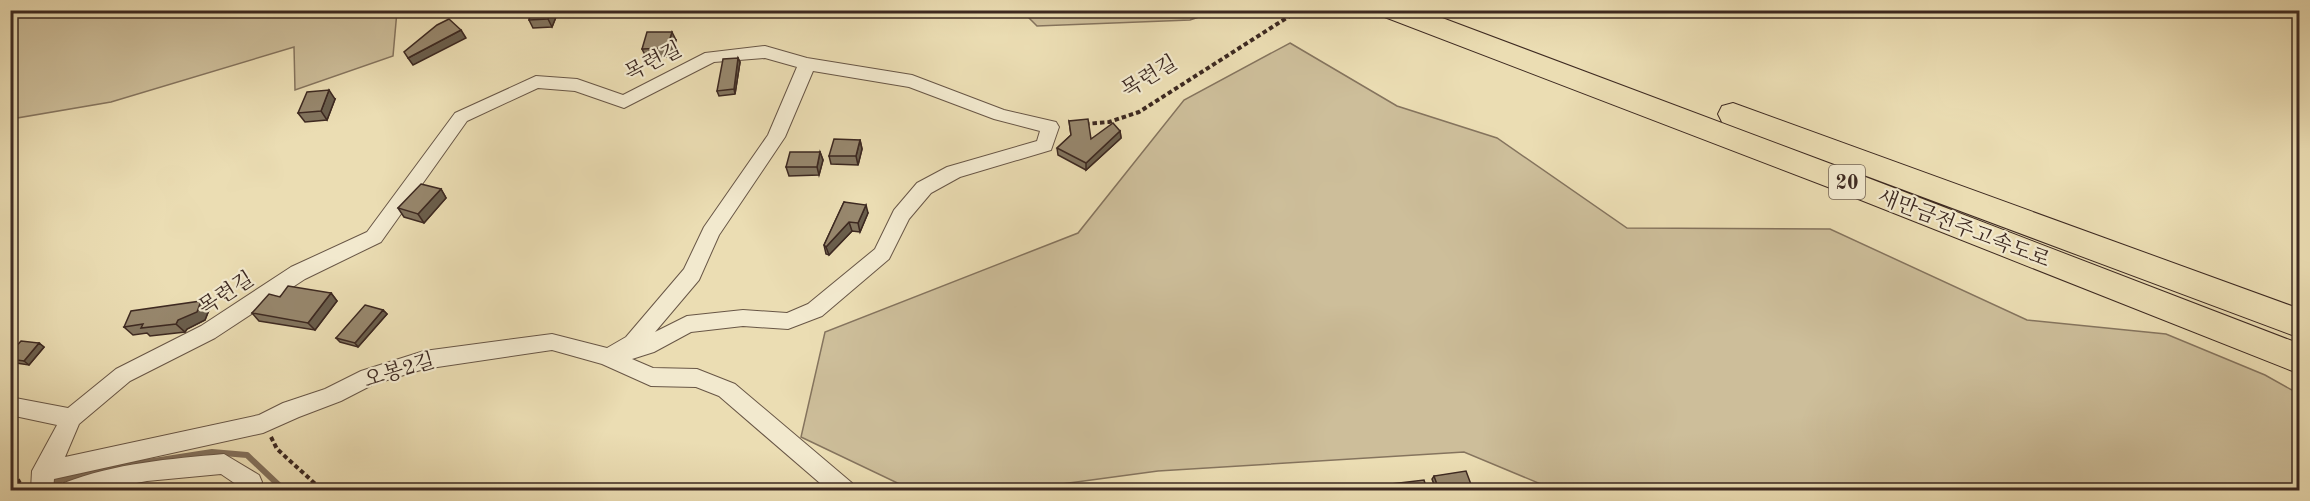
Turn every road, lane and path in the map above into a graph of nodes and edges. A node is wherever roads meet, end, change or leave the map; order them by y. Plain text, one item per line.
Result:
1 (1299, 10) edge
2 (1392, 10) edge
3 (1451, 10) edge
4 (807, 64) junction
5 (1050, 127) junction
6 (2300, 324) edge
7 (2225, 331) junction
8 (607, 357) junction
9 (2300, 359) edge
10 (2300, 368) edge
11 (10, 406) edge
12 (71, 418) junction
13 (263, 424) junction
14 (43, 480) edge
15 (251, 482) dead end
16 (72, 490) edge
17 (322, 490) edge
18 (844, 490) edge

1 - 5 path, 목련길
2 - 7 highway, 새만금전주고속도로 / 20
3 - 6 highway, 새만금전주고속도로 / 20
4 - 5 street, 목련길
4 - 8 street
4 - 12 street, 목련길
5 - 8 street
7 - 9 highway, 새만금전주고속도로 / 20
7 - 10 highway
8 - 13 street, 오봉2길
8 - 18 street, 오봉2길
11 - 12 street
12 - 14 street, 오봉2길
13 - 14 street, 오봉2길
13 - 17 path
15 - 16 street

